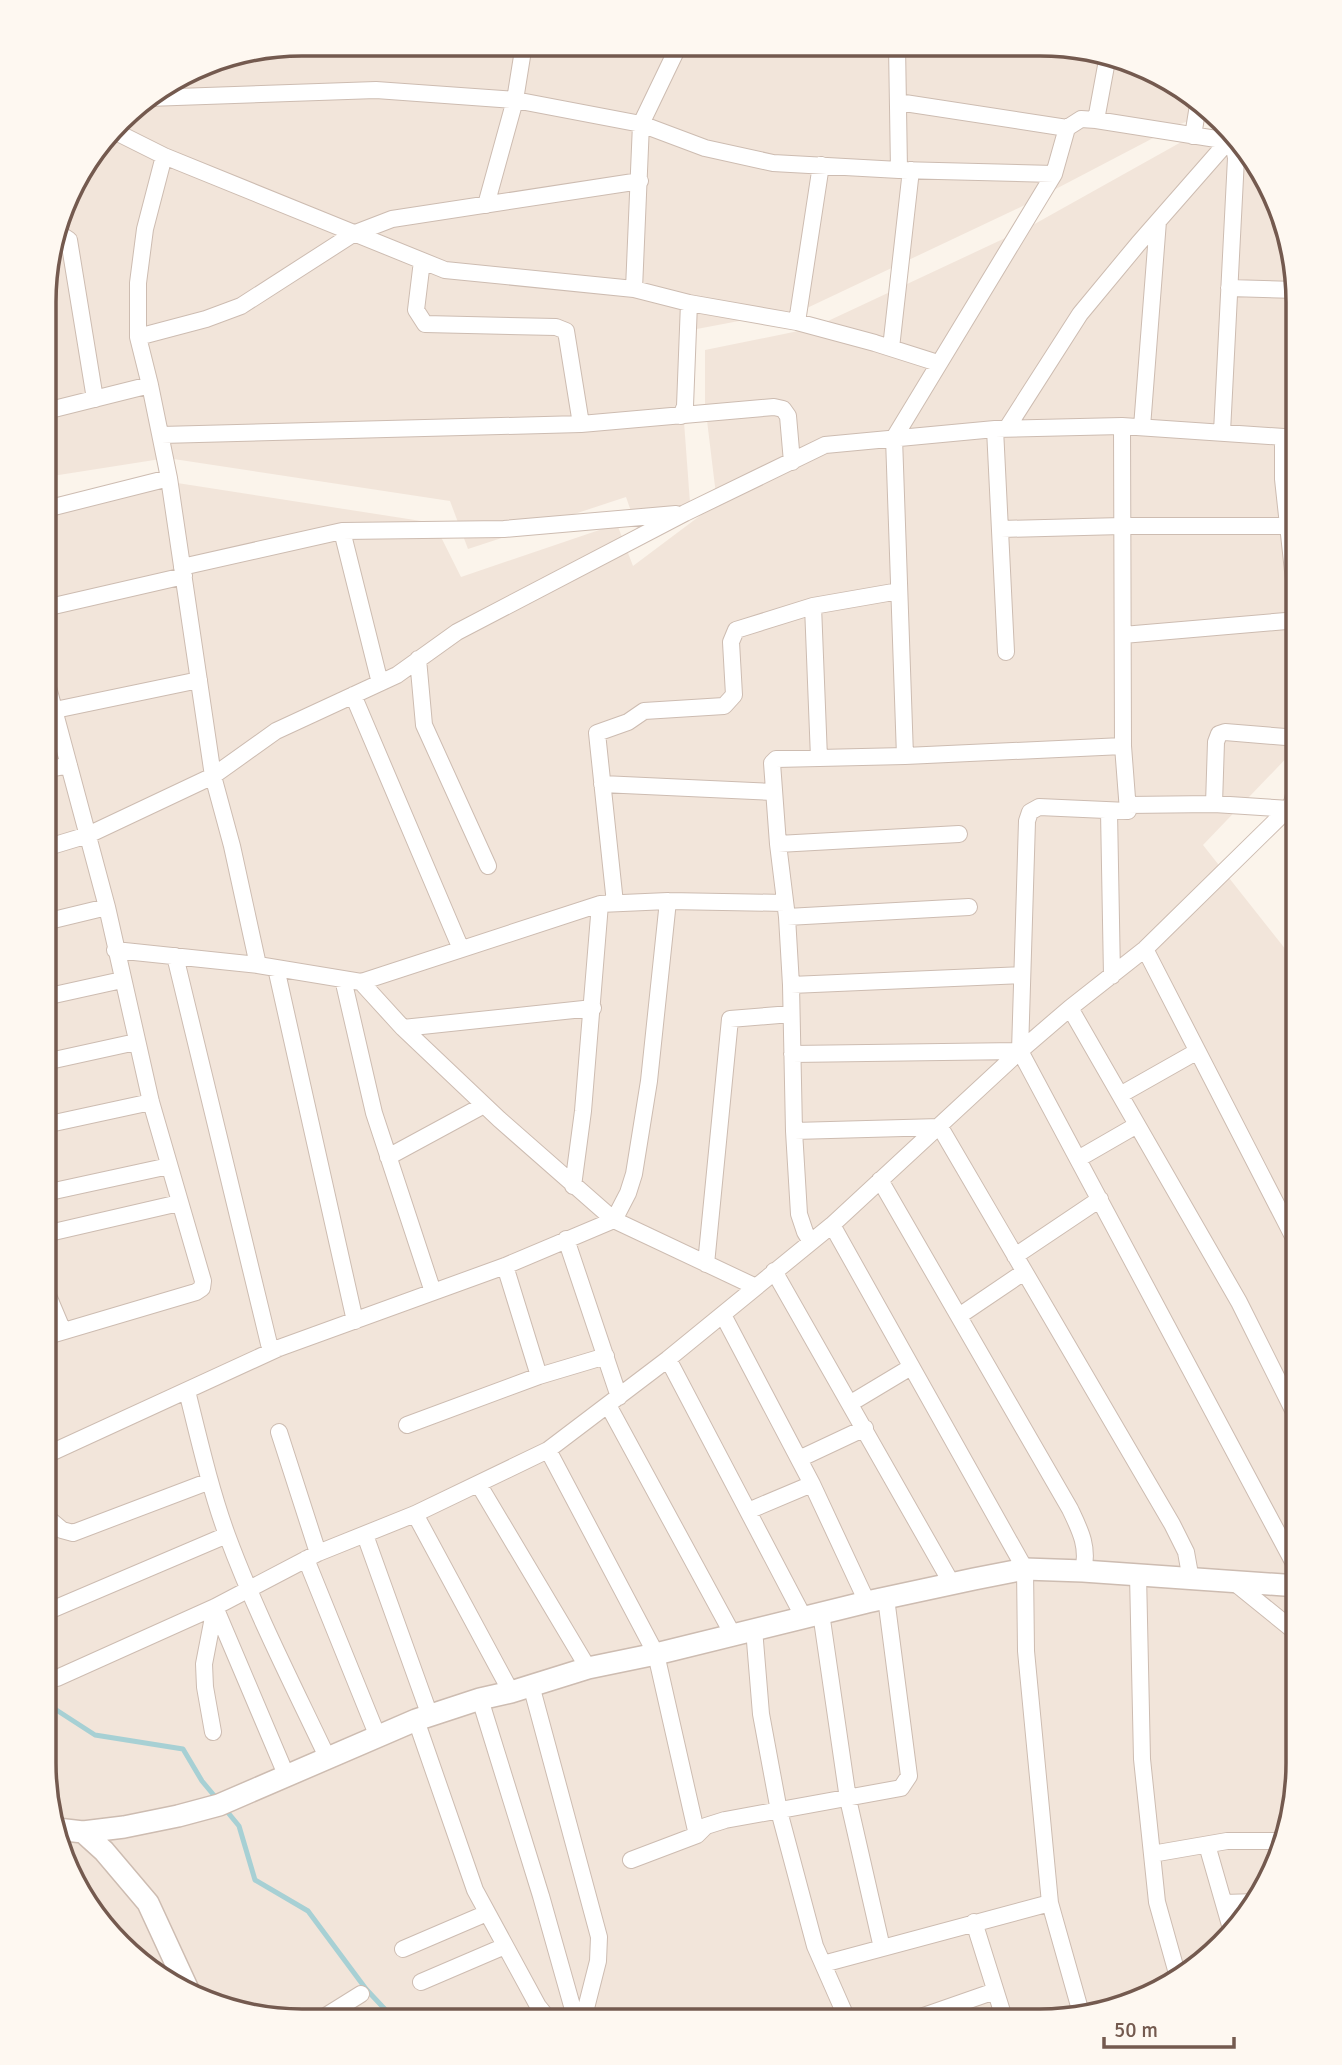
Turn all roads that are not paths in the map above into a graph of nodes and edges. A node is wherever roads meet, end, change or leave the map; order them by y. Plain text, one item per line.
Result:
1 (673, 56) edge
2 (897, 56) edge
3 (522, 57) edge
4 (1106, 65) edge
5 (164, 97) edge
6 (515, 100) junction
7 (898, 102) junction
8 (1197, 113) edge
9 (1096, 120) junction
10 (641, 124) junction
11 (1067, 128) junction
12 (122, 135) edge
13 (1193, 136) junction
14 (1225, 140) edge
15 (1227, 142) edge
16 (1235, 152) edge
17 (164, 156) junction
18 (821, 165) junction
19 (905, 170) junction
20 (1054, 174) junction
21 (640, 181) junction
22 (486, 205) junction
23 (1158, 221) junction
24 (353, 234) junction
25 (64, 237) edge
26 (422, 261) junction
27 (1229, 288) junction
28 (634, 289) junction
29 (1285, 290) edge
30 (689, 303) junction
31 (797, 322) junction
32 (138, 337) junction
33 (891, 348) junction
34 (938, 363) junction
35 (150, 385) junction
36 (95, 399) junction
37 (56, 409) edge
38 (681, 416) junction
39 (581, 424) junction
40 (1122, 426) junction
41 (1142, 427) junction
42 (1001, 428) junction
43 (1222, 432) junction
44 (161, 435) junction
45 (1286, 437) edge
46 (894, 438) junction
47 (792, 462) junction
48 (1286, 462) edge
49 (169, 478) junction
50 (56, 506) edge
51 (1286, 506) edge
52 (685, 513) junction
53 (1122, 526) junction
54 (1286, 526) edge
55 (1001, 529) junction
56 (342, 531) junction
57 (183, 572) junction
58 (899, 591) junction
59 (56, 605) edge
60 (813, 606) junction
61 (1286, 619) edge
62 (1123, 635) junction
63 (1006, 652) dead end
64 (418, 659) junction
65 (199, 680) junction
66 (380, 683) junction
67 (353, 695) junction
68 (56, 710) edge
69 (56, 714) edge
70 (1286, 737) edge
71 (1123, 746) junction
72 (905, 756) junction
73 (819, 758) junction
74 (69, 765) junction
75 (56, 768) edge
76 (213, 776) junction
77 (602, 784) junction
78 (774, 792) junction
79 (1213, 804) junction
80 (1286, 804) edge
81 (1127, 805) junction
82 (1109, 811) junction
83 (1286, 812) edge
84 (959, 834) dead end
85 (88, 835) junction
86 (778, 844) junction
87 (56, 845) edge
88 (488, 866) dead end
89 (668, 901) junction
90 (608, 903) junction
91 (107, 907) junction
92 (969, 907) dead end
93 (786, 910) junction
94 (56, 919) edge
95 (1145, 949) junction
96 (116, 950) junction
97 (461, 950) junction
98 (176, 956) junction
99 (258, 965) junction
100 (276, 968) junction
101 (1022, 975) junction
102 (1112, 976) junction
103 (343, 979) junction
104 (122, 980) junction
105 (361, 982) junction
106 (791, 985) junction
107 (56, 995) edge
108 (593, 1008) junction
109 (1070, 1008) junction
110 (792, 1014) junction
111 (403, 1028) junction
112 (136, 1042) junction
113 (1020, 1051) junction
114 (1196, 1052) junction
115 (792, 1054) junction
116 (56, 1060) edge
117 (1120, 1096) junction
118 (151, 1102) junction
119 (484, 1105) junction
120 (56, 1123) edge
121 (1137, 1125) junction
122 (940, 1127) junction
123 (794, 1130) junction
124 (388, 1157) junction
125 (1078, 1159) junction
126 (169, 1166) junction
127 (880, 1180) junction
128 (573, 1186) junction
129 (56, 1191) edge
130 (1100, 1199) junction
131 (179, 1203) junction
132 (614, 1220) junction
133 (1285, 1222) edge
134 (831, 1225) junction
135 (56, 1231) edge
136 (566, 1239) junction
137 (811, 1242) junction
138 (1015, 1256) junction
139 (706, 1264) junction
140 (505, 1266) junction
141 (774, 1271) junction
142 (1024, 1272) junction
143 (756, 1287) junction
144 (433, 1292) junction
145 (56, 1313) edge
146 (723, 1315) junction
147 (959, 1316) junction
148 (355, 1321) junction
149 (64, 1331) junction
150 (56, 1333) edge
151 (279, 1348) junction
152 (607, 1356) junction
153 (668, 1359) junction
154 (911, 1367) junction
155 (539, 1376) junction
156 (187, 1391) junction
157 (1285, 1395) edge
158 (614, 1401) junction
159 (851, 1403) junction
160 (407, 1425) dead end
161 (865, 1429) junction
162 (279, 1432) dead end
163 (548, 1450) junction
164 (56, 1451) edge
165 (799, 1459) junction
166 (210, 1481) junction
167 (812, 1484) junction
168 (479, 1485) junction
169 (748, 1511) junction
170 (415, 1514) junction
171 (56, 1525) edge
172 (227, 1535) junction
173 (365, 1535) junction
174 (1285, 1547) edge
175 (312, 1556) junction
176 (1025, 1569) junction
177 (1083, 1571) junction
178 (1138, 1574) junction
179 (1191, 1580) junction
180 (1235, 1583) junction
181 (952, 1584) junction
182 (1285, 1585) edge
183 (249, 1591) junction
184 (877, 1600) junction
185 (215, 1607) junction
186 (56, 1609) edge
187 (813, 1615) junction
188 (1285, 1624) edge
189 (743, 1632) junction
190 (656, 1654) junction
191 (588, 1668) junction
192 (57, 1678) dead end
193 (521, 1689) junction
194 (480, 1699) junction
195 (423, 1718) junction
196 (214, 1732) dead end
197 (378, 1737) junction
198 (328, 1759) junction
199 (287, 1777) junction
200 (848, 1799) junction
201 (779, 1811) junction
202 (65, 1830) edge
203 (83, 1832) junction
204 (697, 1835) junction
205 (1273, 1841) edge
206 (1206, 1845) junction
207 (1152, 1854) junction
208 (631, 1860) dead end
209 (1243, 1902) edge
210 (1049, 1903) junction
211 (1224, 1903) junction
212 (487, 1913) junction
213 (1229, 1920) edge
214 (974, 1922) junction
215 (505, 1946) junction
216 (882, 1948) junction
217 (403, 1949) dead end
218 (823, 1964) junction
219 (1176, 1969) edge
220 (183, 1978) edge
221 (421, 1982) dead end
222 (995, 1991) junction
223 (361, 1994) dead end
224 (1079, 2006) edge
225 (337, 2009) edge
226 (540, 2009) edge
227 (573, 2009) edge
228 (586, 2009) edge
229 (843, 2009) edge
230 (943, 2009) edge
231 (1000, 2009) edge

1 - 10 street
2 - 7 street
3 - 6 street
4 - 9 street
5 - 6 street
6 - 10 street
6 - 22 street
7 - 11 street
7 - 19 street
8 - 13 street
9 - 11 street
9 - 13 street
10 - 18 street
10 - 21 street
11 - 20 street
12 - 17 street
13 - 14 street
15 - 23 street
16 - 27 street
17 - 24 street
17 - 32 street
18 - 19 street
18 - 31 street
19 - 20 street
19 - 33 street
20 - 34 street
21 - 22 street
21 - 28 street
22 - 24 street
23 - 41 street
23 - 42 street
24 - 26 street
24 - 32 street
25 - 36 street
26 - 28 street
26 - 39 street
27 - 29 street
27 - 43 street
28 - 30 street
30 - 31 street
30 - 38 street
31 - 33 street
32 - 35 street
33 - 34 street
34 - 46 street
35 - 36 street
35 - 44 street
36 - 37 street
38 - 39 street
38 - 47 street
39 - 44 street
40 - 41 street
40 - 42 street
40 - 53 street
41 - 43 street
42 - 46 street
42 - 55 street
43 - 45 street
44 - 49 street
46 - 47 street
46 - 58 street
47 - 52 street
48 - 51 street
49 - 50 street
49 - 57 street
52 - 56 street
52 - 64 street
53 - 54 street
53 - 55 street
53 - 62 street
55 - 63 street
56 - 57 street
56 - 66 street
57 - 59 street
57 - 65 street
58 - 60 street
58 - 72 street
60 - 73 street
60 - 77 street
61 - 62 street
62 - 71 street
64 - 66 street
64 - 88 street
65 - 68 street
65 - 76 street
66 - 67 street
67 - 76 street
67 - 97 street
69 - 74 street
70 - 79 street
71 - 72 street
71 - 81 street
72 - 73 street
73 - 78 street
74 - 75 street
74 - 85 street
76 - 85 street
76 - 99 street
77 - 78 street
77 - 90 street
78 - 86 street
79 - 80 street
79 - 81 street
81 - 82 street
82 - 101 street
82 - 102 street
83 - 95 street
84 - 86 street
85 - 87 street
85 - 91 street
86 - 93 street
89 - 90 street
89 - 93 street
89 - 132 street
90 - 97 street
90 - 108 street
91 - 94 street
91 - 96 street
92 - 93 street
93 - 106 street
95 - 102 street
95 - 114 street
96 - 98 street
96 - 104 street
97 - 105 street
98 - 99 street
98 - 151 street
99 - 100 street
100 - 103 street
100 - 148 street
101 - 106 street
101 - 113 street
102 - 109 street
103 - 105 street
103 - 124 street
104 - 107 street
104 - 112 street
105 - 111 street
106 - 110 street
108 - 111 street
108 - 128 street
109 - 113 street
109 - 117 street
110 - 115 street
110 - 139 street
111 - 119 street
112 - 116 street
112 - 118 street
113 - 115 street
113 - 122 street
113 - 125 street
114 - 117 street
114 - 133 street
115 - 123 street
117 - 121 street
118 - 120 street
118 - 126 street
119 - 124 street
119 - 128 street
121 - 125 street
121 - 157 street
122 - 123 street
122 - 127 street
122 - 138 street
123 - 137 street
124 - 144 street
125 - 130 street
126 - 129 street
126 - 131 street
127 - 134 street
127 - 147 street
128 - 132 street
130 - 138 street
130 - 174 street
131 - 135 street
131 - 149 street
132 - 136 street
132 - 139 street
134 - 137 street
134 - 154 street
136 - 140 street
136 - 152 street
137 - 141 street
138 - 142 street
139 - 143 street
140 - 144 street
140 - 155 street
141 - 143 street
141 - 159 street
142 - 147 street
142 - 179 street
143 - 146 street
144 - 148 street
145 - 149 street
146 - 153 street
146 - 165 street
147 - 177 street
148 - 151 street
149 - 150 street
151 - 156 street
152 - 155 street
152 - 158 street
153 - 158 street
153 - 169 street
154 - 159 street
154 - 176 street
155 - 160 street
156 - 164 street
156 - 166 street
158 - 163 street
158 - 189 street
159 - 161 street
161 - 165 street
161 - 181 street
162 - 175 street
163 - 168 street
163 - 190 street
165 - 167 street
166 - 171 street
166 - 172 street
167 - 169 street
167 - 184 street
168 - 170 street
168 - 191 street
169 - 187 street
170 - 173 street
170 - 193 street
172 - 183 street
172 - 186 street
173 - 175 street
173 - 195 street
175 - 183 street
175 - 197 street
176 - 177 street
176 - 181 street
176 - 210 street
177 - 178 street
178 - 179 street
178 - 207 street
179 - 180 street
180 - 182 street
180 - 188 street
181 - 184 street
183 - 185 street
183 - 198 street
184 - 187 street
184 - 200 street
185 - 192 street
185 - 196 street
185 - 199 street
187 - 189 street
187 - 200 street
189 - 190 street
189 - 201 street
190 - 191 street
190 - 204 street
191 - 193 street
193 - 194 street
193 - 228 street
194 - 195 street
194 - 227 street
195 - 197 street
195 - 212 street
197 - 198 street
198 - 199 street
199 - 203 street
200 - 201 street
200 - 216 street
201 - 204 street
201 - 218 street
202 - 203 street
203 - 220 street
204 - 208 street
205 - 206 street
206 - 207 street
206 - 211 street
207 - 219 street
209 - 211 street
210 - 214 street
210 - 224 street
211 - 213 street
212 - 215 street
212 - 217 street
214 - 216 street
214 - 222 street
215 - 221 street
215 - 226 street
216 - 218 street
218 - 229 street
222 - 230 street
222 - 231 street
223 - 225 street

